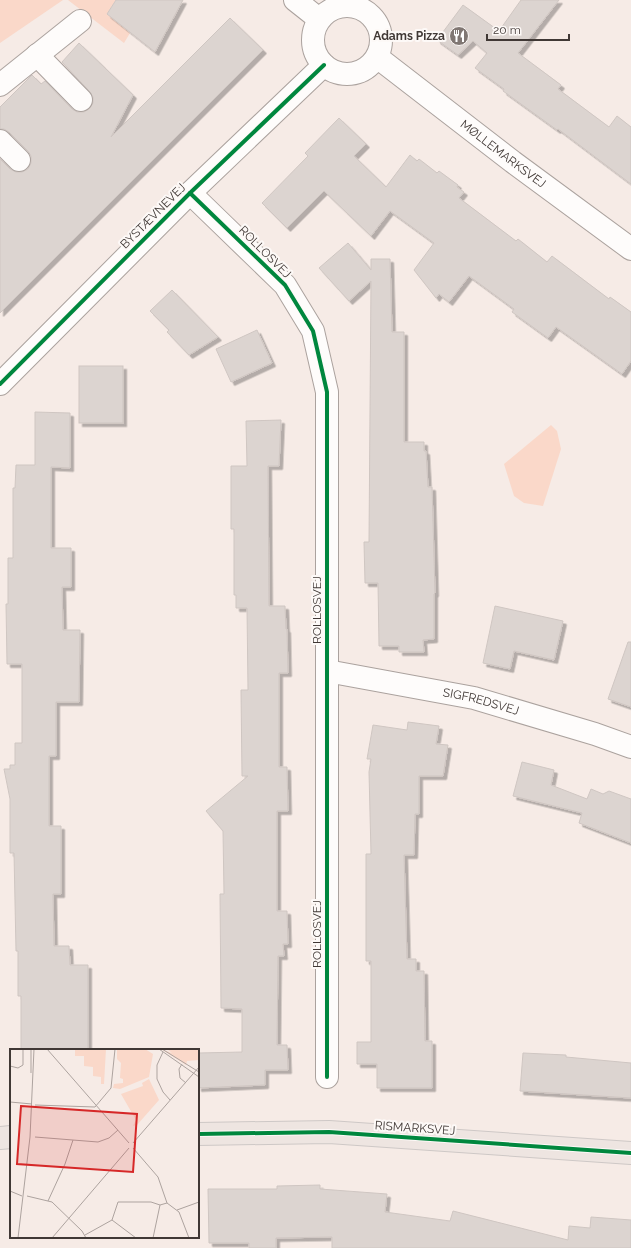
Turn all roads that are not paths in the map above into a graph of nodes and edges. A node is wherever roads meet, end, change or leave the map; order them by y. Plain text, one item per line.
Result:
1 (295, 0) edge
2 (376, 7) edge
3 (319, 19) junction
4 (80, 21) dead end
5 (37, 55) junction
6 (376, 57) junction
7 (324, 65) junction
8 (0, 85) edge
9 (81, 100) dead end
10 (0, 141) edge
11 (19, 160) dead end
12 (190, 193) junction
13 (631, 249) edge
14 (0, 384) edge
15 (327, 671) junction
16 (631, 747) edge
17 (327, 1077) dead end
18 (199, 1134) edge
19 (10, 1137) edge
20 (0, 1138) edge
21 (631, 1153) edge

1 - 3 street
2 - 3 street
2 - 6 street
3 - 7 street
4 - 5 street
5 - 8 street
5 - 9 street
6 - 7 street
6 - 13 street, MØLLEMARKSVEJ
7 - 12 street, BYSTÆVNEVEJ
10 - 11 street
12 - 14 street, BYSTÆVNEVEJ
12 - 15 street, ROLLOSVEJ
15 - 16 street, SIGFREDSVEJ
15 - 17 street, ROLLOSVEJ
18 - 21 main road, RISMARKSVEJ
19 - 20 main road

